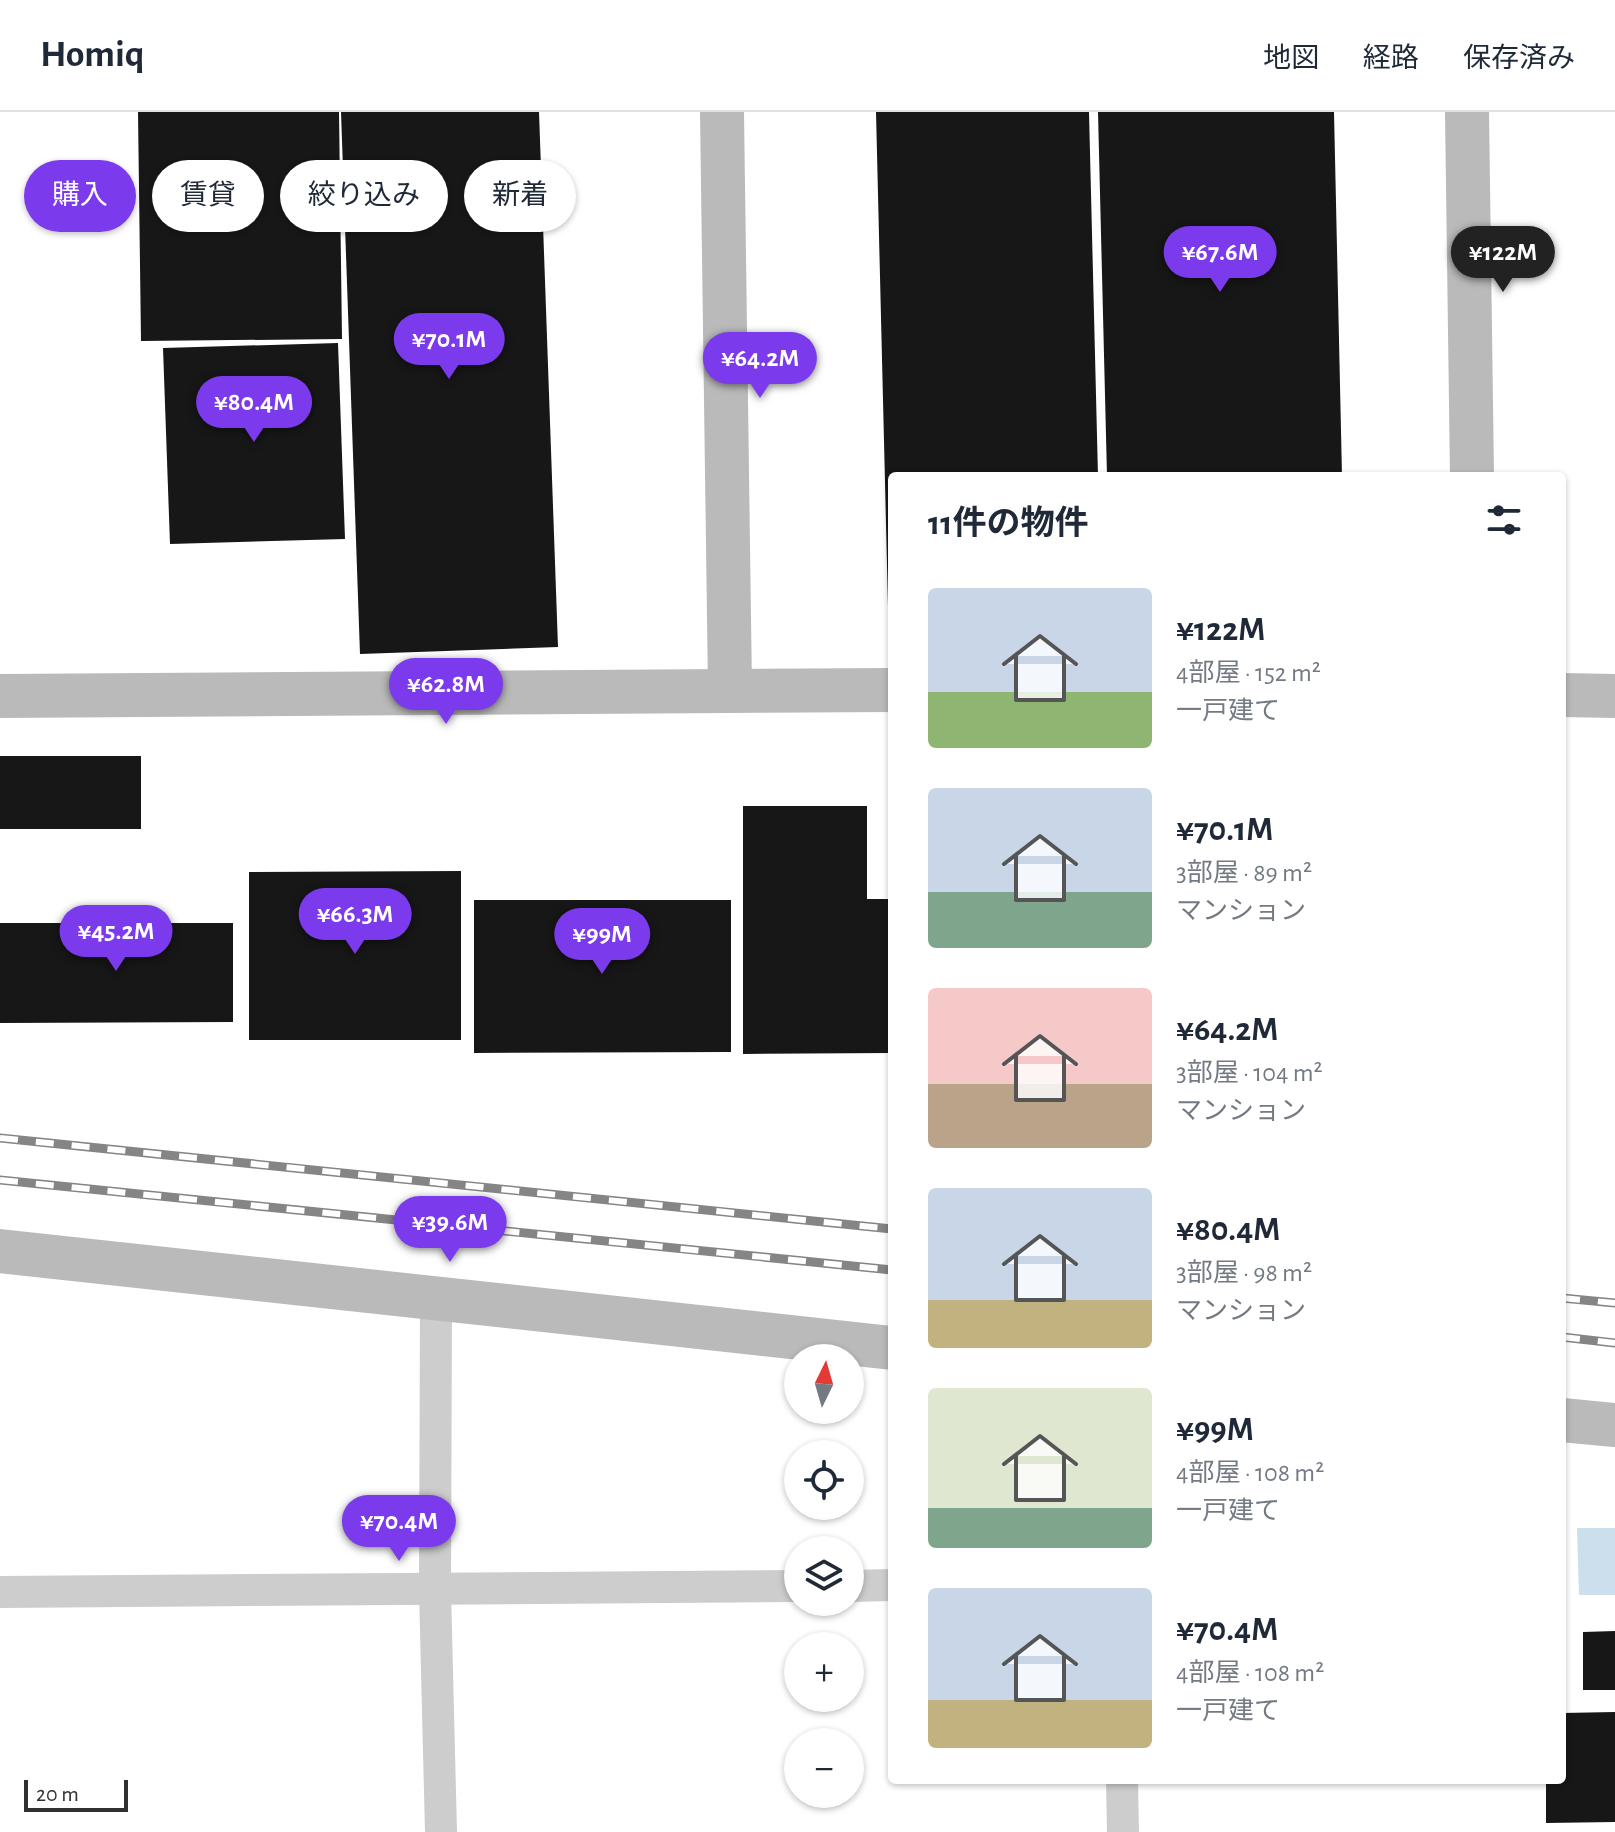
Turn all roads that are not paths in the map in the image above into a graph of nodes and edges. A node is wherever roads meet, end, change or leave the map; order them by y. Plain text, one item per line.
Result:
1 (722, 112) edge
2 (1467, 112) edge
3 (1472, 472) edge
4 (730, 689) junction
5 (888, 690) edge
6 (1566, 695) edge
7 (0, 696) edge
8 (1615, 696) edge
9 (0, 1251) edge
10 (436, 1297) junction
11 (888, 1348) edge
12 (1566, 1420) edge
13 (1615, 1425) edge
14 (888, 1585) edge
15 (784, 1586) edge
16 (864, 1586) edge
17 (435, 1591) junction
18 (0, 1592) edge
19 (1122, 1784) edge
20 (441, 1832) edge
21 (1123, 1832) edge

1 - 4 street
2 - 3 street
4 - 5 street
4 - 7 street
6 - 8 street
9 - 10 street
10 - 11 street
10 - 17 street
12 - 13 street
14 - 16 street
15 - 17 street
17 - 18 street
17 - 20 street
19 - 21 street

